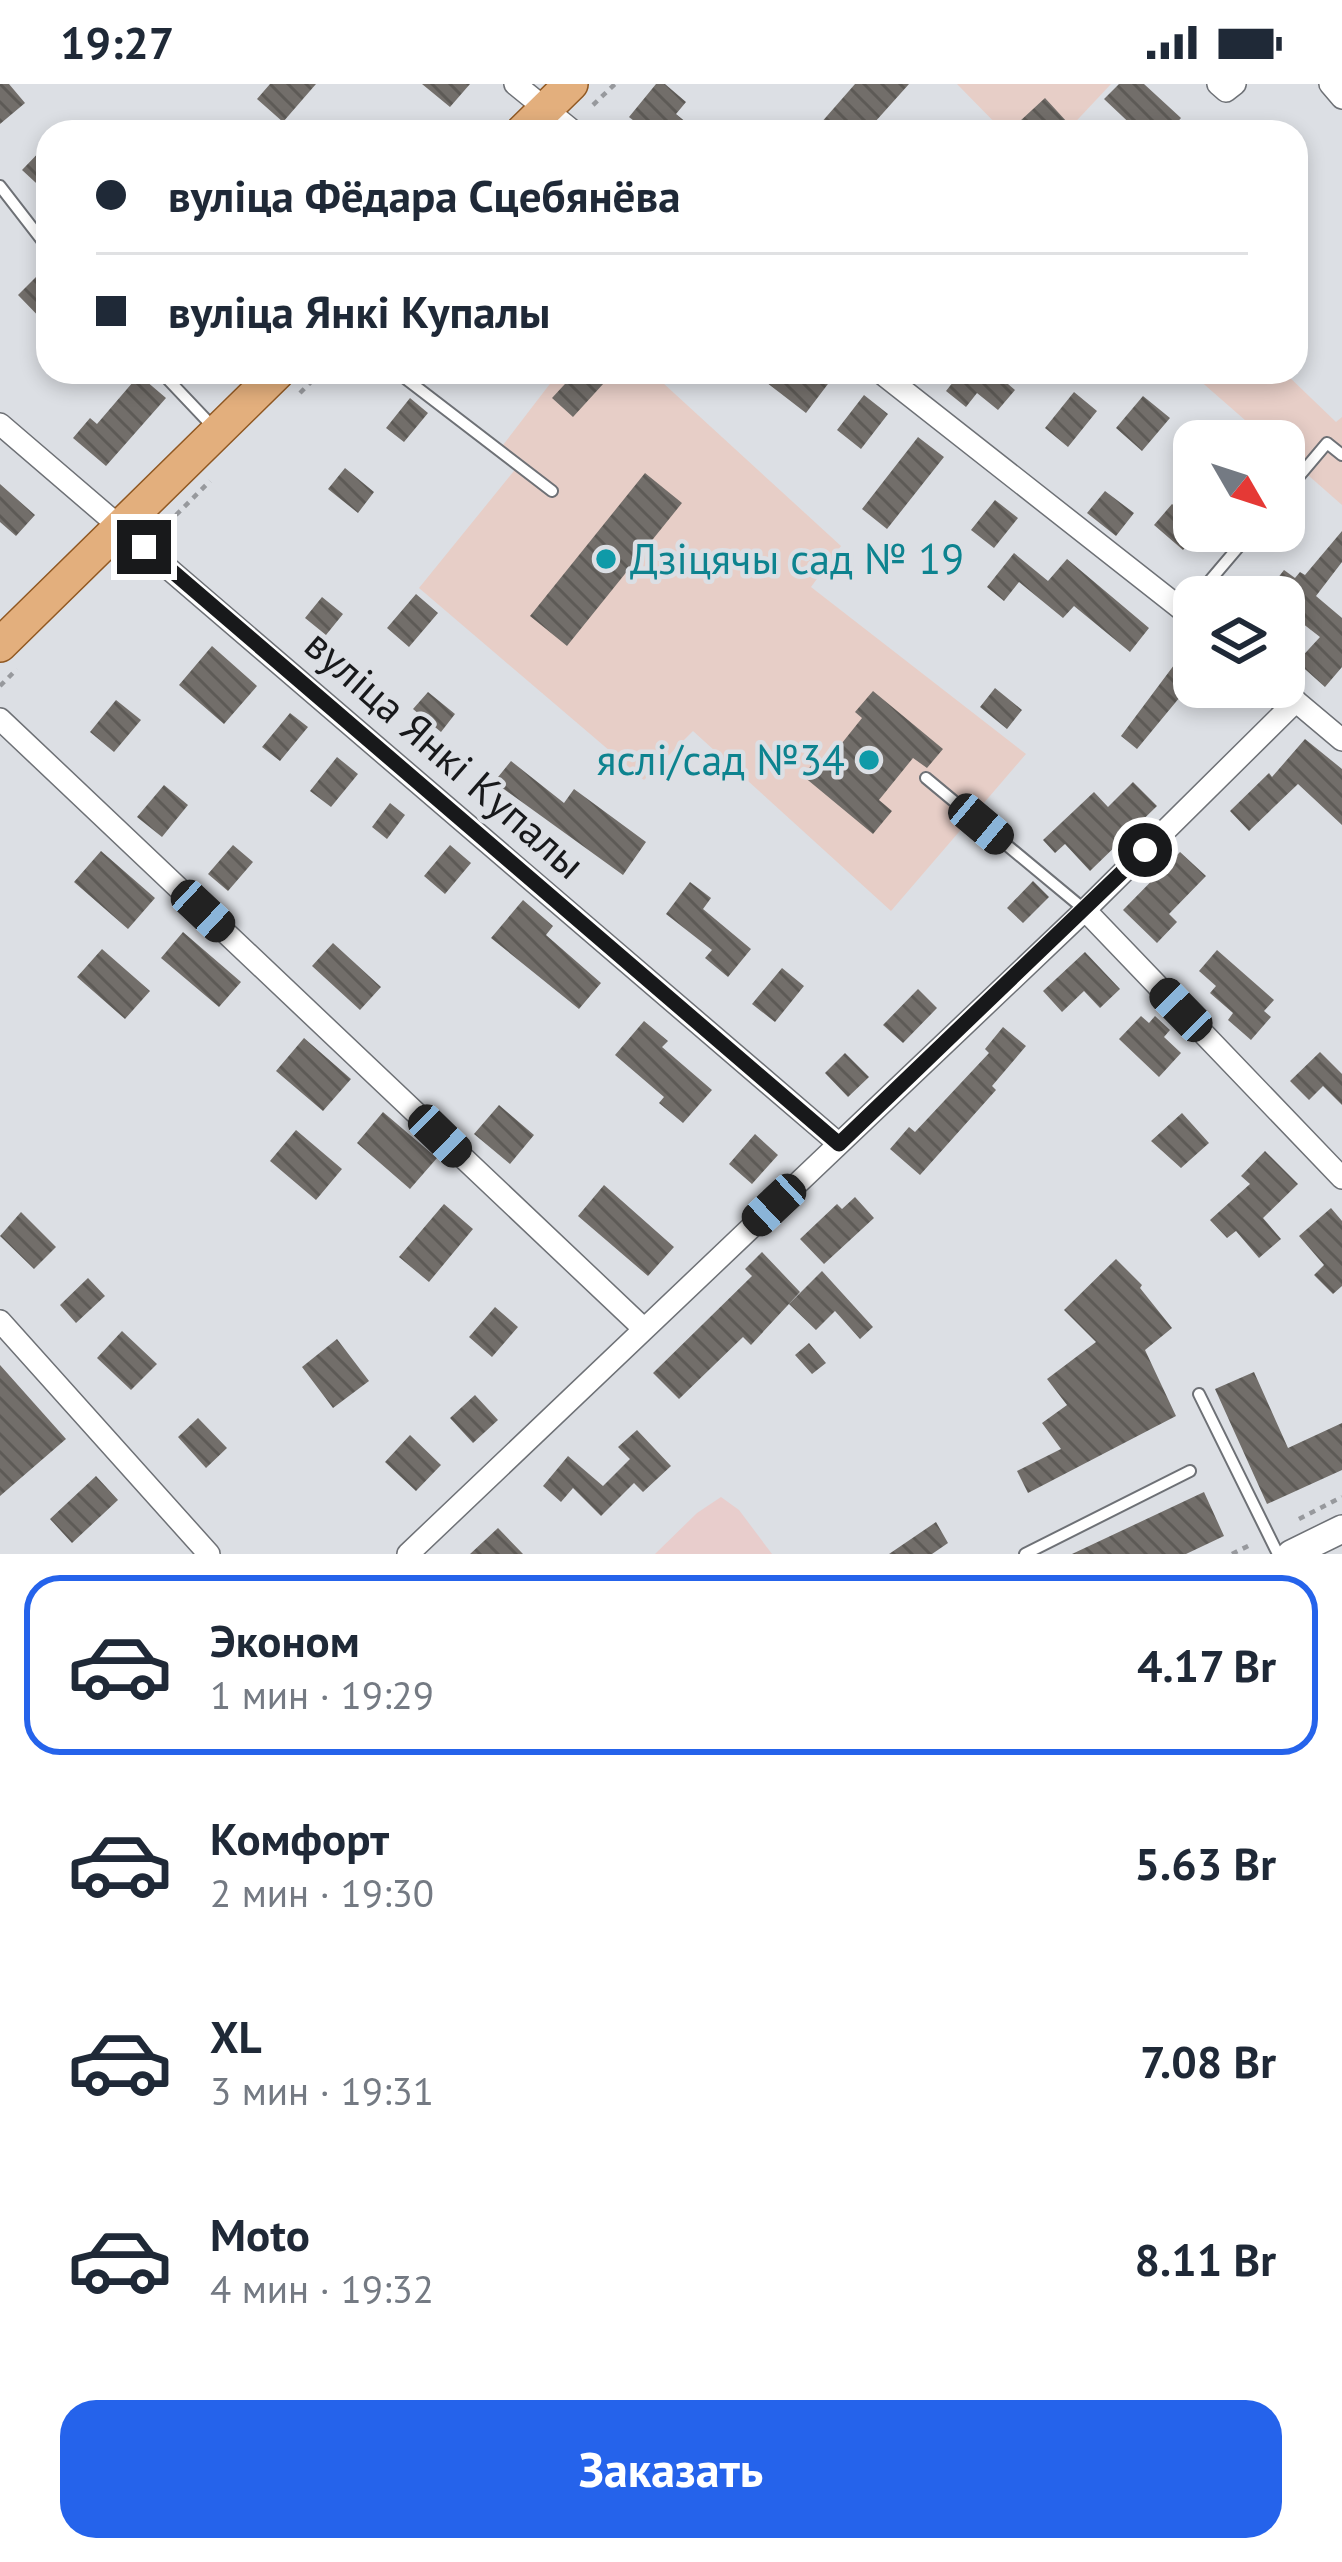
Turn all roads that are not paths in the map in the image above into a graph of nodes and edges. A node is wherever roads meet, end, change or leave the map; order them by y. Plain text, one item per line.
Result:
1 (515, 84) edge
2 (571, 84) edge
3 (1218, 84) edge
4 (1235, 84) edge
5 (1330, 84) edge
6 (1342, 98) edge
7 (533, 120) edge
8 (535, 120) edge
9 (0, 186) edge
10 (36, 232) edge
11 (172, 384) edge
12 (266, 384) edge
13 (413, 384) edge
14 (896, 384) edge
15 (0, 424) edge
16 (217, 431) junction
17 (1341, 453) edge
18 (1305, 469) edge
19 (552, 491) dead end
20 (120, 528) junction
21 (1235, 552) edge
22 (1216, 576) edge
23 (1173, 592) edge
24 (0, 645) edge
25 (1274, 708) edge
26 (1304, 708) edge
27 (0, 718) edge
28 (1342, 740) edge
29 (926, 778) dead end
30 (1085, 910) junction
31 (839, 1144) junction
32 (1342, 1178) edge
33 (0, 1321) edge
34 (643, 1328) junction
35 (1199, 1394) dead end
36 (1190, 1471) dead end
37 (1342, 1529) edge
38 (209, 1554) edge
39 (409, 1554) edge
40 (1025, 1554) edge
41 (1278, 1554) edge
42 (1291, 1554) edge

1 - 7 street
2 - 8 main road
3 - 4 street
5 - 6 street
9 - 10 lane
11 - 16 lane
12 - 16 main road
13 - 19 lane
14 - 23 street
15 - 20 street, вуліца Янкі Купалы
16 - 20 main road
17 - 18 lane
20 - 24 main road
20 - 31 street, вуліца Янкі Купалы
21 - 22 lane
25 - 30 street
26 - 28 street
27 - 34 street
29 - 30 lane
30 - 31 street
30 - 32 street
31 - 34 street
33 - 38 street
34 - 39 street
35 - 41 lane
36 - 40 lane
37 - 42 street

